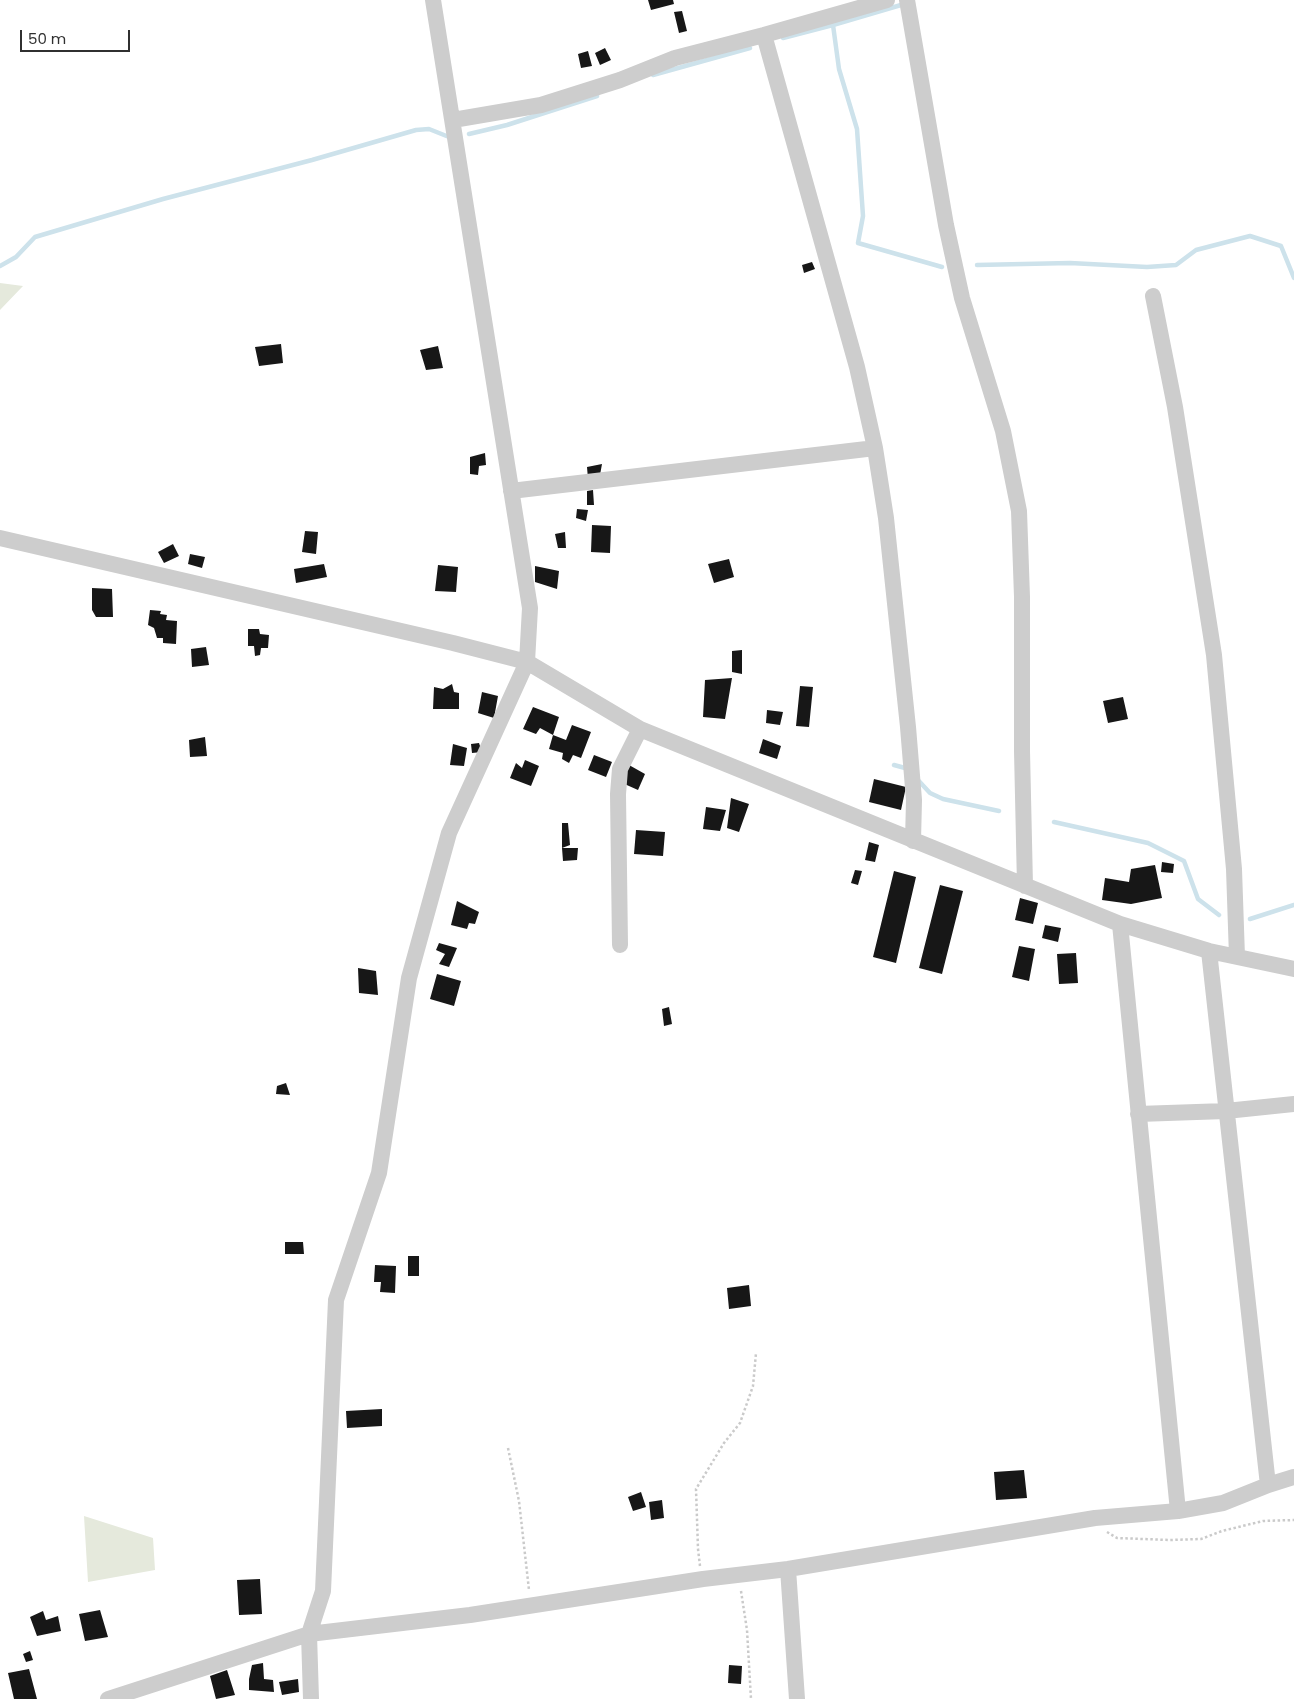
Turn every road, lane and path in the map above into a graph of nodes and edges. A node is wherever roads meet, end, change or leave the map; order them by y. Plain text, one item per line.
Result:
1 (433, 0) edge
2 (887, 0) edge
3 (907, 0) edge
4 (764, 35) junction
5 (453, 120) junction
6 (1153, 296) dead end
7 (875, 448) junction
8 (511, 491) junction
9 (0, 538) edge
10 (527, 662) junction
11 (640, 729) junction
12 (913, 841) junction
13 (1025, 886) junction
14 (1120, 924) junction
15 (620, 945) dead end
16 (1209, 952) junction
17 (1237, 957) junction
18 (1294, 969) edge
19 (1294, 1104) edge
20 (1226, 1111) junction
21 (1138, 1114) junction
22 (756, 1353) dead end
23 (508, 1448) dead end
24 (1294, 1477) edge
25 (1268, 1485) junction
26 (1178, 1511) junction
27 (1095, 1518) junction
28 (1294, 1520) edge
29 (788, 1569) junction
30 (740, 1574) junction
31 (703, 1579) junction
32 (531, 1606) junction
33 (310, 1634) junction
34 (108, 1699) edge
35 (311, 1699) edge
36 (751, 1699) edge
37 (797, 1699) edge

1 - 5 street
2 - 4 street
3 - 13 street
4 - 5 street
4 - 7 street
5 - 8 street
6 - 17 street
7 - 8 street
7 - 12 street
8 - 10 street
9 - 10 street
10 - 11 street
10 - 33 street
11 - 12 street
11 - 15 street
12 - 13 street
13 - 14 street
14 - 16 street
14 - 21 street
16 - 17 street
16 - 20 street
17 - 18 street
19 - 20 street
20 - 21 street
20 - 25 street
21 - 26 street
22 - 31 path
23 - 32 path
24 - 25 street
25 - 26 street
26 - 27 street
27 - 28 path
27 - 29 street
29 - 30 street
29 - 37 street
30 - 31 street
30 - 36 path
31 - 32 street
32 - 33 street
33 - 34 street
33 - 35 street

